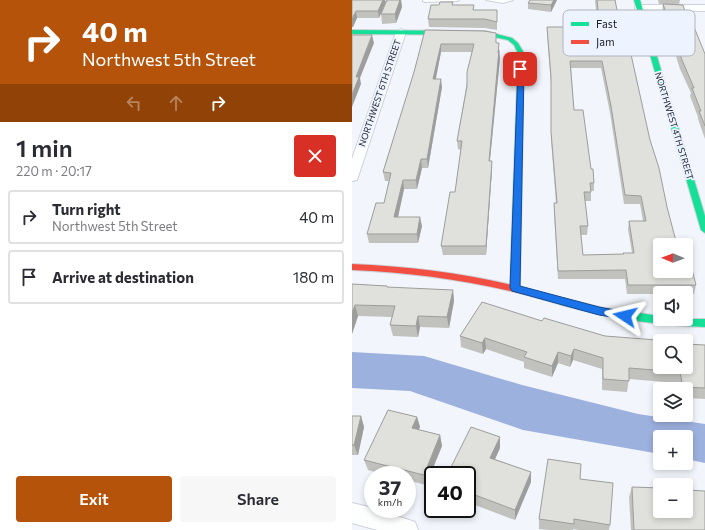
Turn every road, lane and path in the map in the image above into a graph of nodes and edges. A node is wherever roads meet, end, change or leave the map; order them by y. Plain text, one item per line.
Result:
1 (457, 0) edge
2 (488, 0) edge
3 (510, 0) edge
4 (425, 1) dead end
5 (638, 4) edge
6 (705, 8) edge
7 (352, 32) edge
8 (401, 32) junction
9 (653, 56) edge
10 (352, 178) edge
11 (705, 230) edge
12 (352, 266) edge
13 (515, 288) junction
14 (705, 323) edge
15 (352, 513) edge
16 (407, 530) edge

1 - 4 lane
2 - 3 lane
5 - 6 street
7 - 8 street
8 - 10 street, NORTHWEST 6TH STREET
8 - 13 street
9 - 11 street, NORTHWEST 4TH STREET
12 - 13 street
13 - 14 street
15 - 16 street

